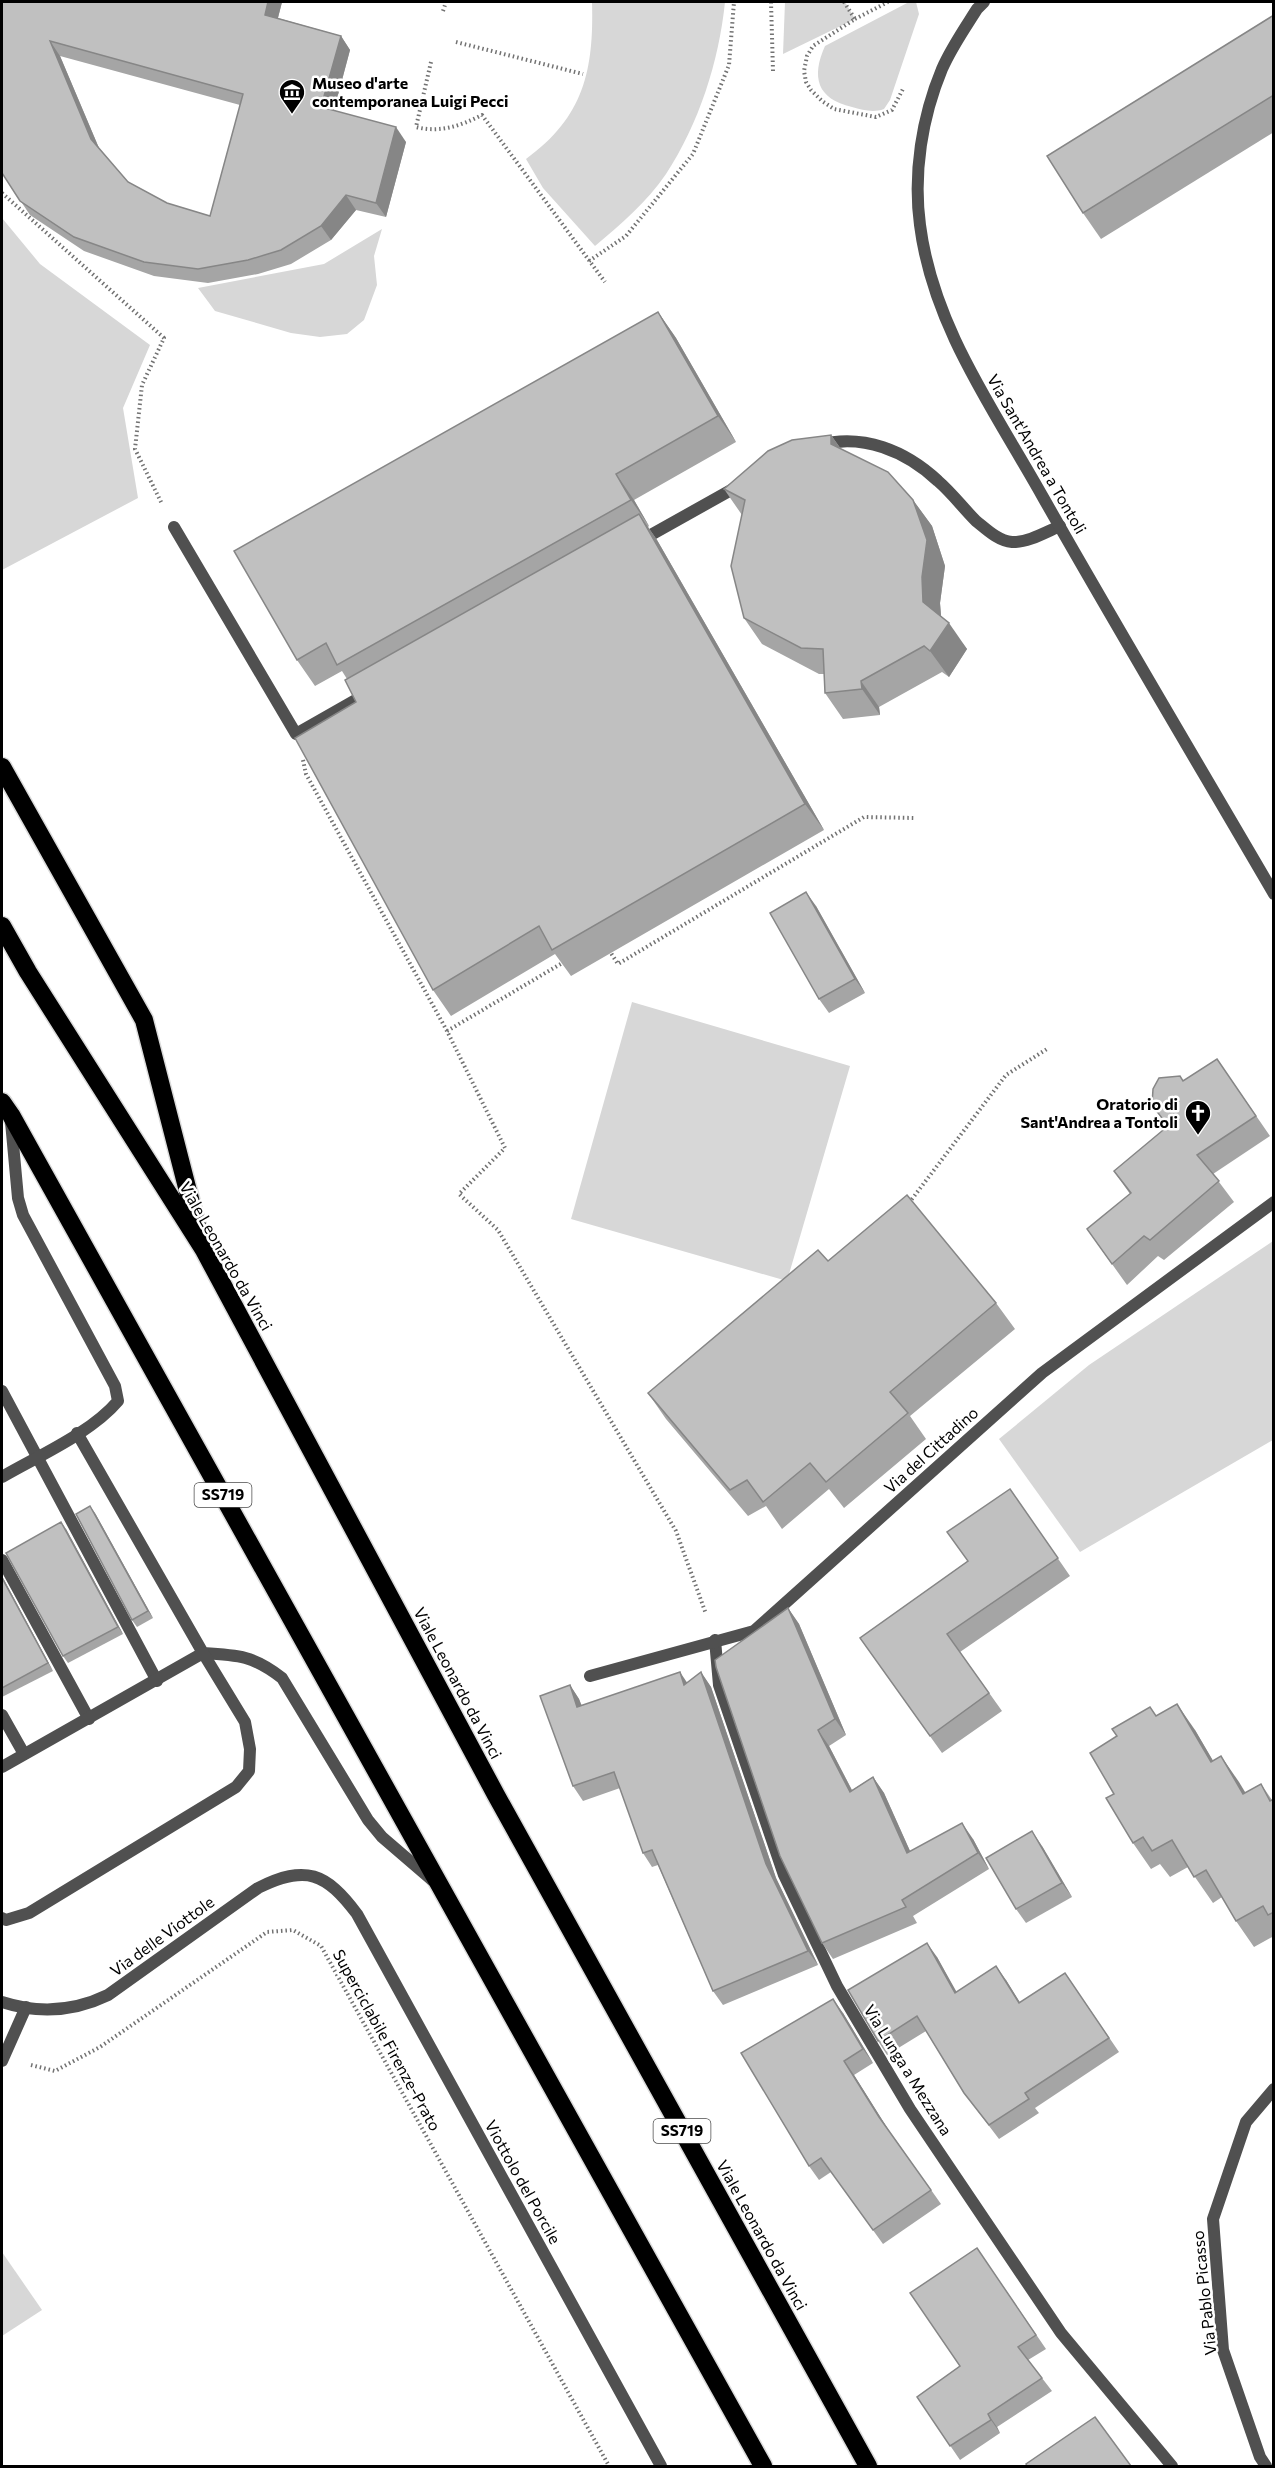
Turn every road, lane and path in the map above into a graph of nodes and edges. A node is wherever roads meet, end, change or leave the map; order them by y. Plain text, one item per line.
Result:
1 (446, 2) edge
2 (734, 2) edge
3 (771, 2) edge
4 (844, 2) edge
5 (888, 2) edge
6 (984, 2) edge
7 (443, 10) dead end
8 (855, 19) junction
9 (456, 42) dead end
10 (431, 62) dead end
11 (773, 71) dead end
12 (583, 74) dead end
13 (907, 78) dead end
14 (2, 193) edge
15 (590, 261) junction
16 (605, 282) dead end
17 (808, 448) edge
18 (753, 477) edge
19 (1060, 526) junction
20 (174, 527) joint
21 (629, 547) edge
22 (380, 687) edge
23 (296, 734) junction
24 (2, 767) edge
25 (915, 818) dead end
26 (1274, 894) edge
27 (2, 926) edge
28 (608, 947) edge
29 (573, 956) edge
30 (447, 1031) junction
31 (1047, 1049) dead end
32 (6, 1109) edge
33 (1274, 1202) edge
34 (906, 1207) edge
35 (204, 1250) junction
36 (2, 1391) edge
37 (5, 1407) edge
38 (77, 1433) junction
39 (38, 1457) junction
40 (2, 1477) edge
41 (2, 1560) edge
42 (715, 1640) junction
43 (203, 1653) junction
44 (590, 1676) dead end
45 (157, 1680) junction
46 (2, 1715) edge
47 (89, 1719) junction
48 (24, 1754) junction
49 (2, 1767) edge
50 (443, 1889) junction
51 (357, 1914) joint
52 (2, 1918) edge
53 (2, 2002) edge
54 (26, 2007) junction
55 (3, 2060) edge
56 (1274, 2089) edge
57 (609, 2466) edge
58 (661, 2466) edge
59 (763, 2466) edge
60 (868, 2466) edge
61 (1172, 2466) edge
62 (1266, 2466) edge

1 - 7 path
2 - 15 path
3 - 11 path
4 - 8 path
5 - 8 path
6 - 19 street, Via Sant'Andrea a Tontoli
8 - 13 path
9 - 12 path
10 - 15 path
14 - 20 path
15 - 16 path
17 - 19 street
18 - 21 street
19 - 26 street, Via Sant'Andrea a Tontoli
20 - 23 street
22 - 23 street
23 - 30 path
24 - 35 highway
25 - 28 path
27 - 35 highway, Viale Leonardo da Vinci / SS719
29 - 30 path
30 - 42 path
31 - 34 path
32 - 38 street
32 - 50 highway, SS719
33 - 42 street, Via del Cittadino
35 - 60 highway, Viale Leonardo da Vinci / SS719
36 - 37 street
37 - 39 street
38 - 39 street
38 - 43 street
39 - 40 street
39 - 45 street
41 - 47 street
42 - 44 street, Via del Cittadino
42 - 61 street, Via Lunga a Mezzana
43 - 45 street
43 - 50 street
43 - 52 street
45 - 47 street
46 - 48 street
47 - 48 street
48 - 49 street
50 - 59 highway, SS719
51 - 54 street, Via delle Viottole
51 - 58 street, Viottolo del Porcile
53 - 54 street
54 - 55 street
55 - 57 path, Superciclabile Firenze-Prato
56 - 62 street, Via Pablo Picasso

